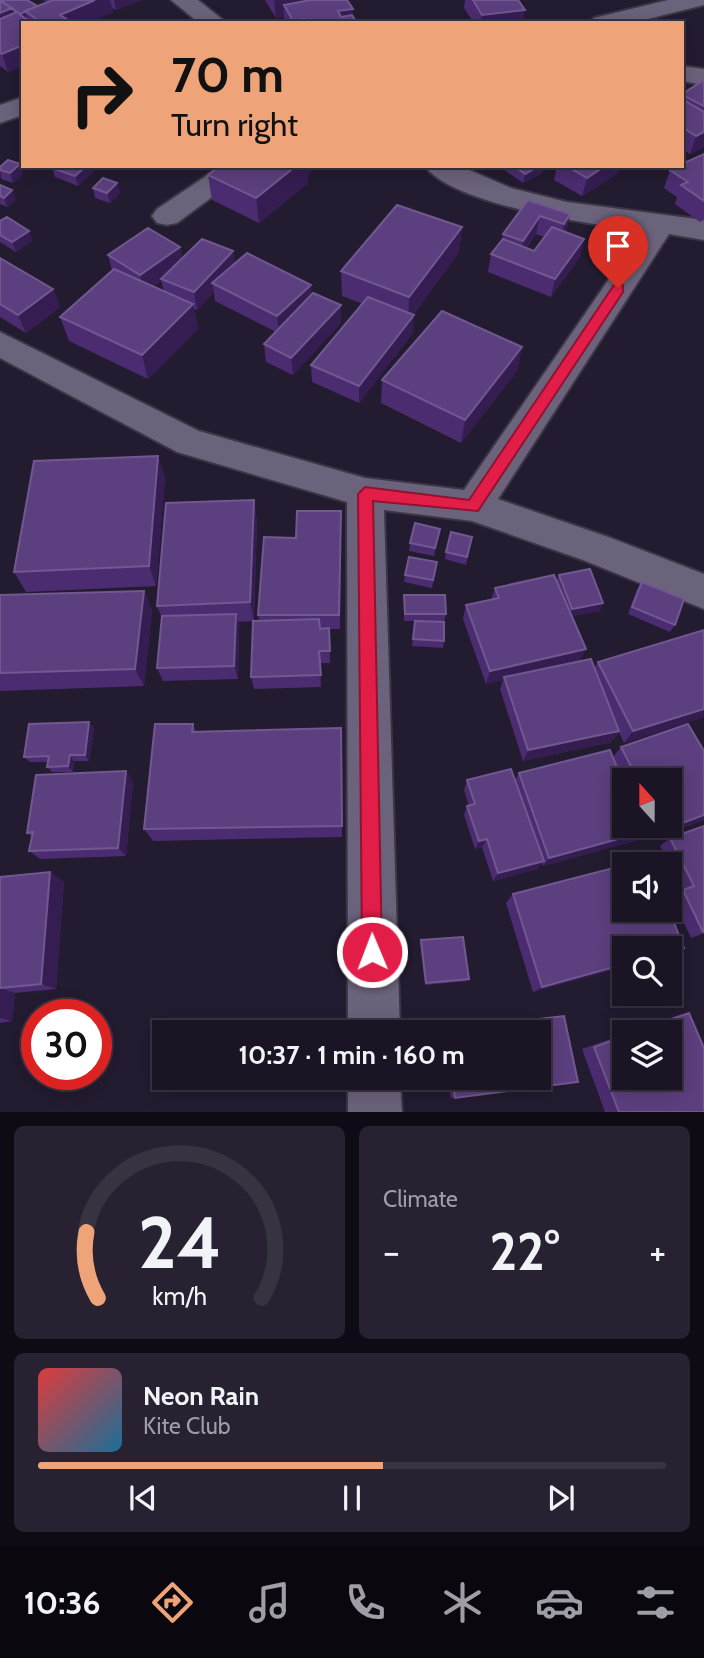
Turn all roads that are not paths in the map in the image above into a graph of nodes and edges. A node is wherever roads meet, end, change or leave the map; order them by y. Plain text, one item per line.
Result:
1 (183, 0) edge
2 (697, 0) edge
3 (212, 21) edge
4 (609, 21) edge
5 (684, 73) edge
6 (704, 77) edge
7 (21, 106) edge
8 (0, 116) edge
9 (237, 168) edge
10 (443, 168) edge
11 (167, 216) dead end
12 (662, 223) junction
13 (704, 230) edge
14 (0, 344) edge
15 (365, 494) junction
16 (473, 506) junction
17 (704, 592) edge
18 (374, 1020) edge
19 (374, 1090) edge
20 (375, 1112) edge

1 - 3 street
2 - 4 street
5 - 6 street
7 - 8 street
9 - 11 street
10 - 12 street
12 - 13 street
12 - 16 street
14 - 15 street
15 - 16 street
15 - 18 street
16 - 17 street
19 - 20 street

